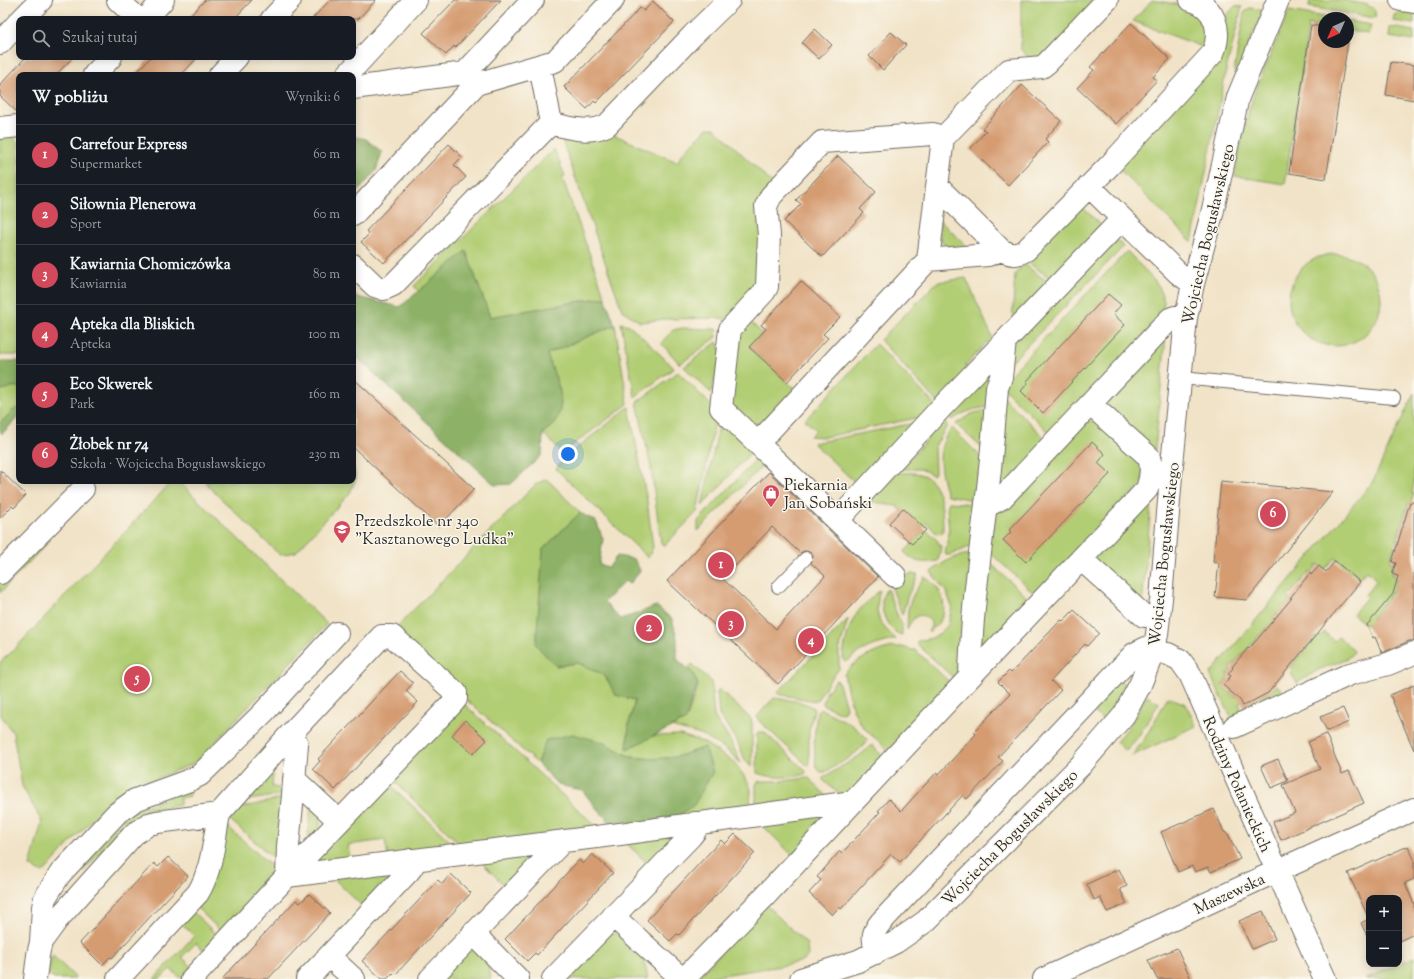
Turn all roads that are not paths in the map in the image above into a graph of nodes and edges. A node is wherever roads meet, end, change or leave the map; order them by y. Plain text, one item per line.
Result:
1 (41, 0) edge
2 (118, 0) edge
3 (163, 0) edge
4 (416, 0) edge
5 (533, 0) edge
6 (613, 0) edge
7 (730, 0) edge
8 (1107, 0) edge
9 (1191, 0) edge
10 (1278, 0) edge
11 (1401, 0) edge
12 (1414, 2) edge
13 (25, 16) edge
14 (135, 16) edge
15 (149, 16) edge
16 (16, 25) edge
17 (0, 43) edge
18 (108, 60) edge
19 (234, 60) edge
20 (540, 66) junction
21 (97, 72) edge
22 (223, 72) edge
23 (349, 72) edge
24 (470, 79) junction
25 (356, 88) edge
26 (551, 123) junction
27 (16, 126) edge
28 (0, 128) edge
29 (943, 138) junction
30 (937, 186) junction
31 (1089, 186) junction
32 (356, 212) edge
33 (1122, 219) junction
34 (1001, 250) junction
35 (928, 260) junction
36 (356, 268) edge
37 (1193, 284) junction
38 (1186, 318) junction
39 (1005, 341) junction
40 (1181, 378) junction
41 (1394, 398) dead end
42 (1090, 404) junction
43 (758, 443) junction
44 (1161, 475) junction
45 (83, 489) dead end
46 (986, 503) junction
47 (835, 524) junction
48 (806, 558) dead end
49 (1081, 559) junction
50 (0, 573) edge
51 (895, 576) dead end
52 (778, 587) dead end
53 (1144, 616) dead end
54 (337, 633) dead end
55 (1154, 650) junction
56 (1381, 651) dead end
57 (1414, 653) edge
58 (1350, 674) junction
59 (970, 677) junction
60 (1226, 731) junction
61 (292, 733) junction
62 (294, 779) junction
63 (853, 802) junction
64 (1414, 809) edge
65 (219, 814) junction
66 (339, 821) junction
67 (695, 823) junction
68 (563, 841) junction
69 (411, 860) junction
70 (1277, 871) junction
71 (287, 876) junction
72 (613, 916) junction
73 (473, 933) junction
74 (41, 942) junction
75 (876, 953) junction
76 (329, 956) junction
77 (35, 979) edge
78 (118, 979) edge
79 (192, 979) edge
80 (307, 979) edge
81 (354, 979) edge
82 (430, 979) edge
83 (518, 979) edge
84 (553, 979) edge
85 (683, 979) edge
86 (801, 979) edge
87 (1044, 979) edge
88 (1325, 979) edge

1 - 13 street
2 - 14 street
3 - 15 street
4 - 23 street
5 - 24 street
6 - 20 street
7 - 26 street
8 - 29 street
9 - 31 street
10 - 37 street, Wojciecha Bogusławskiego
11 - 12 street
16 - 17 street
18 - 21 street
19 - 22 street
20 - 24 street
20 - 26 street
24 - 25 street
24 - 32 street
26 - 36 street
27 - 28 street
29 - 30 street
29 - 43 street
30 - 34 street
30 - 35 street
31 - 33 street
31 - 34 street
33 - 37 street
33 - 39 street
34 - 35 street
35 - 43 street
37 - 38 street, Wojciecha Bogusławskiego
38 - 40 street, Wojciecha Bogusławskiego
38 - 42 street
39 - 46 street
39 - 47 street
40 - 41 lane
40 - 44 street, Wojciecha Bogusławskiego
42 - 44 street
42 - 46 street
43 - 47 street
44 - 49 street
44 - 55 street, Wojciecha Bogusławskiego
45 - 50 street
46 - 59 street
47 - 51 street
48 - 52 lane
49 - 53 street
49 - 59 street
54 - 74 street
55 - 60 street, Rodziny Połanieckich
55 - 75 street, Wojciecha Bogusławskiego
55 - 75 street
56 - 58 street
57 - 58 street
58 - 60 street
59 - 63 street
60 - 70 street, Rodziny Połanieckich
61 - 62 street
61 - 65 street
61 - 66 street
62 - 66 street
62 - 71 street
63 - 67 street
63 - 85 street
64 - 70 street, Maszewska
65 - 74 street
65 - 78 street
66 - 71 street
67 - 68 street
67 - 72 street
68 - 69 street
68 - 73 street
69 - 71 street
69 - 76 street
70 - 87 street, Maszewska
70 - 88 street, Rodziny Połanieckich
71 - 79 street
72 - 84 street
72 - 85 street
73 - 82 street
73 - 83 street
74 - 77 street
75 - 86 street, Wojciecha Bogusławskiego
76 - 80 street
76 - 81 street

